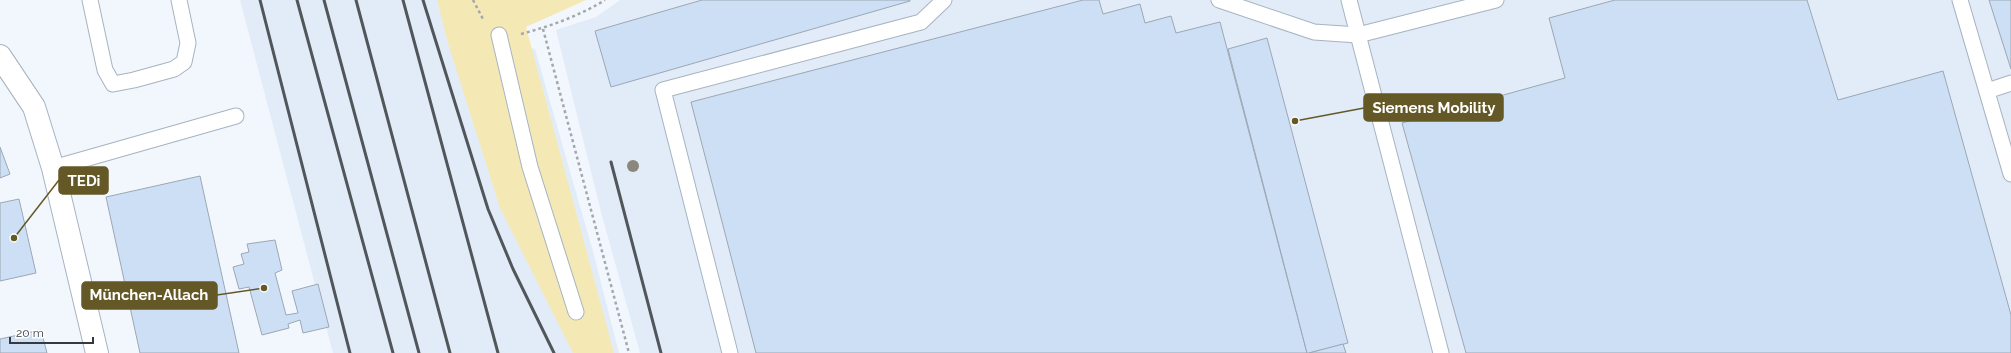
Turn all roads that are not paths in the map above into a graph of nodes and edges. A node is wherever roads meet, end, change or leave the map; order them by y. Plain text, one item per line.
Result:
1 (90, 0) edge
2 (179, 0) edge
3 (944, 0) edge
4 (1219, 0) edge
5 (1349, 0) edge
6 (1496, 0) edge
7 (1960, 0) edge
8 (1471, 3) edge
9 (500, 35) dead end
10 (1358, 35) junction
11 (0, 56) edge
12 (2011, 83) edge
13 (1987, 91) junction
14 (236, 116) dead end
15 (53, 168) junction
16 (2011, 174) edge
17 (576, 312) dead end
18 (97, 353) edge
19 (730, 353) edge
20 (1441, 353) edge

1 - 2 lane
3 - 19 lane
4 - 10 lane
5 - 10 lane
6 - 8 lane
7 - 13 lane
8 - 10 lane
9 - 17 lane
10 - 20 lane
11 - 15 street
12 - 13 lane
13 - 16 lane
14 - 15 lane
15 - 18 street

